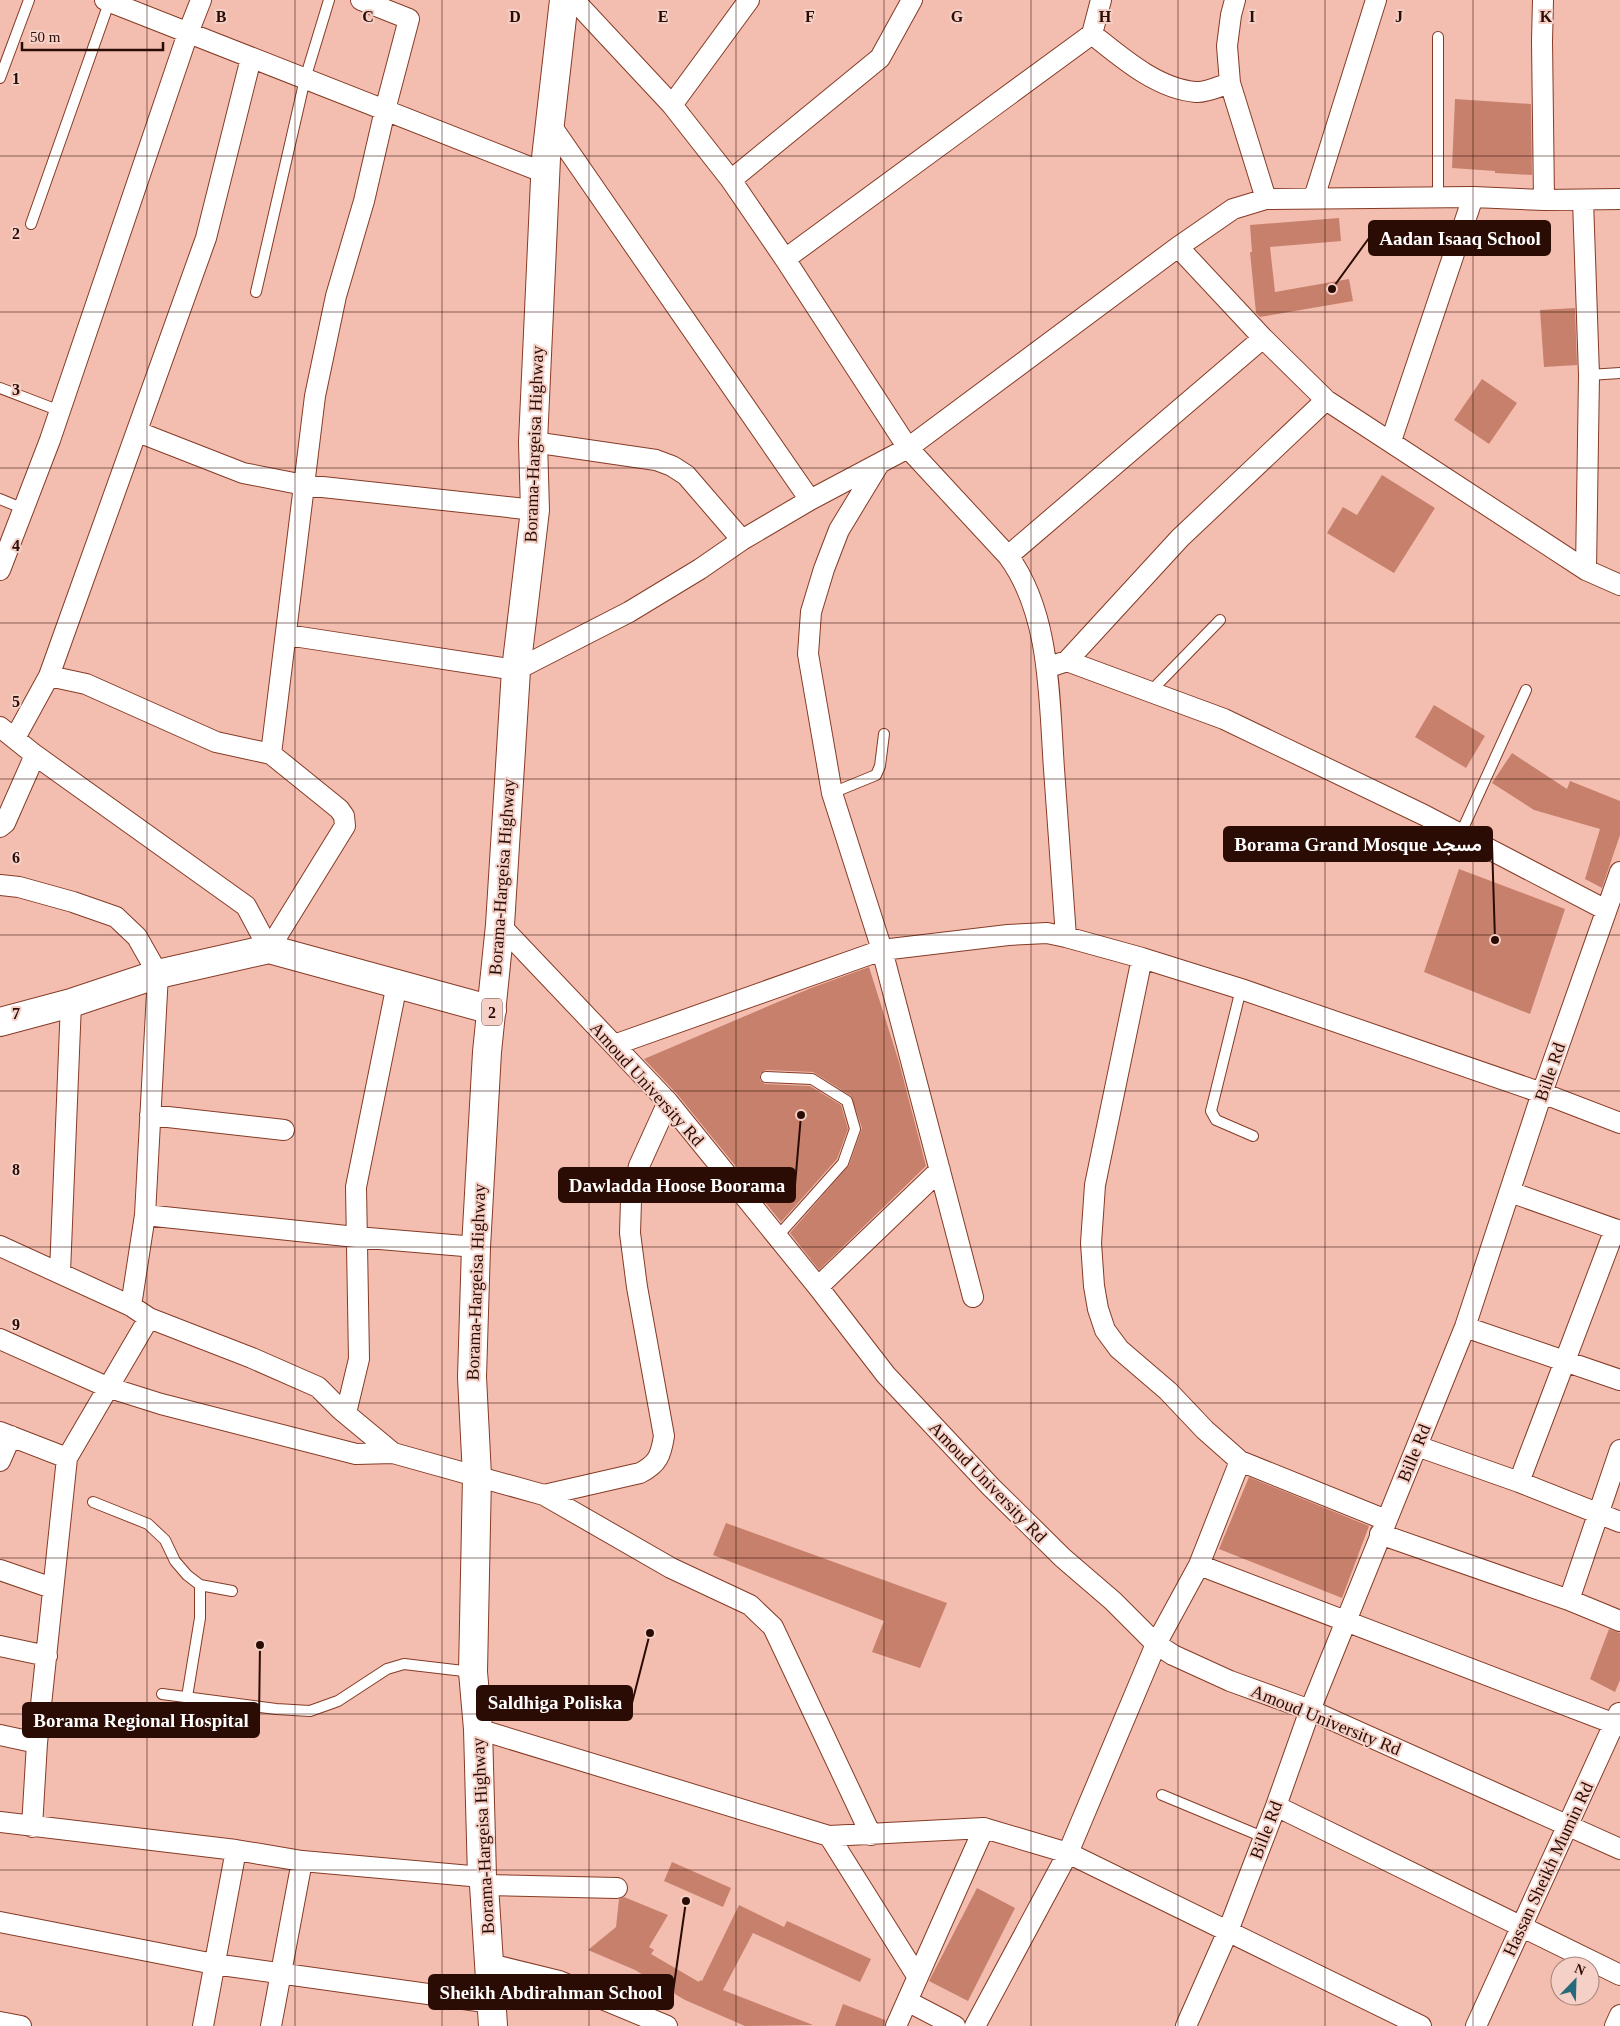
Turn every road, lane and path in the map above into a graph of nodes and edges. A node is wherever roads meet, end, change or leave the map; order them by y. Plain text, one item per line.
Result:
1 (29, 0) edge
2 (201, 0) edge
3 (329, 0) edge
4 (361, 0) edge
5 (564, 0) edge
6 (574, 0) edge
7 (749, 0) edge
8 (912, 0) edge
9 (1101, 0) edge
10 (1235, 0) edge
11 (1376, 0) edge
12 (1543, 0) edge
13 (108, 1) edge
14 (188, 33) junction
15 (1092, 34) junction
16 (1438, 37) dead end
17 (251, 58) junction
18 (0, 78) edge
19 (305, 79) junction
20 (1230, 83) junction
21 (672, 105) junction
22 (385, 110) junction
23 (550, 124) junction
24 (545, 174) junction
25 (731, 180) junction
26 (1438, 197) junction
27 (1473, 197) junction
28 (1314, 198) junction
29 (1266, 199) junction
30 (1620, 199) edge
31 (1544, 200) junction
32 (1583, 200) junction
33 (31, 224) dead end
34 (1178, 247) junction
35 (785, 258) junction
36 (256, 292) dead end
37 (1263, 338) junction
38 (1620, 373) edge
39 (1589, 375) junction
40 (0, 388) edge
41 (1326, 400) junction
42 (60, 411) junction
43 (138, 432) junction
44 (1391, 441) junction
45 (533, 442) junction
46 (908, 448) junction
47 (879, 463) junction
48 (304, 485) junction
49 (0, 499) edge
50 (810, 500) junction
51 (24, 509) junction
52 (535, 510) junction
53 (742, 540) junction
54 (1008, 556) junction
55 (0, 570) edge
56 (1586, 570) junction
57 (1620, 585) edge
58 (1220, 620) dead end
59 (287, 635) junction
60 (1067, 660) junction
61 (1047, 668) junction
62 (516, 670) junction
63 (49, 676) junction
64 (1526, 690) dead end
65 (1150, 692) junction
66 (8, 733) edge
67 (884, 734) dead end
68 (271, 754) junction
69 (35, 755) junction
70 (832, 793) junction
71 (0, 828) edge
72 (1460, 835) junction
73 (1620, 872) edge
74 (0, 885) edge
75 (1606, 910) junction
76 (500, 925) junction
77 (1066, 936) junction
78 (269, 949) junction
79 (882, 950) junction
80 (1142, 958) junction
81 (158, 974) junction
82 (396, 984) junction
83 (1241, 989) junction
84 (71, 1003) junction
85 (492, 1010) junction
86 (0, 1022) edge
87 (614, 1045) junction
88 (766, 1077) dead end
89 (1542, 1093) junction
90 (668, 1102) junction
91 (150, 1115) junction
92 (1620, 1123) edge
93 (284, 1130) dead end
94 (1253, 1136) dead end
95 (940, 1170) junction
96 (1510, 1192) junction
97 (145, 1214) junction
98 (1618, 1230) edge
99 (356, 1237) junction
100 (777, 1237) junction
101 (0, 1246) edge
102 (476, 1247) junction
103 (60, 1272) junction
104 (818, 1287) junction
105 (974, 1297) dead end
106 (131, 1306) junction
107 (149, 1318) junction
108 (1465, 1327) junction
109 (0, 1339) edge
110 (1566, 1360) junction
111 (1620, 1380) edge
112 (107, 1387) junction
113 (346, 1413) junction
114 (6, 1434) edge
115 (1417, 1446) junction
116 (1620, 1450) edge
117 (393, 1453) junction
118 (67, 1458) junction
119 (0, 1461) edge
120 (1240, 1461) junction
121 (477, 1476) junction
122 (1519, 1482) junction
123 (544, 1496) junction
124 (93, 1502) dead end
125 (1598, 1514) junction
126 (1620, 1522) edge
127 (1383, 1527) junction
128 (1199, 1564) junction
129 (0, 1570) edge
130 (200, 1585) junction
131 (52, 1588) junction
132 (232, 1591) dead end
133 (1569, 1600) junction
134 (1345, 1621) junction
135 (1620, 1621) edge
136 (1156, 1644) junction
137 (0, 1646) edge
138 (47, 1656) junction
139 (474, 1672) junction
140 (162, 1694) dead end
141 (188, 1697) junction
142 (1310, 1710) junction
143 (1618, 1720) edge
144 (478, 1729) junction
145 (0, 1736) edge
146 (37, 1743) junction
147 (1162, 1795) dead end
148 (1276, 1806) junction
149 (0, 1822) edge
150 (1569, 1826) junction
151 (32, 1827) junction
152 (984, 1828) junction
153 (871, 1835) junction
154 (829, 1836) junction
155 (1263, 1837) junction
156 (1620, 1849) edge
157 (236, 1850) junction
158 (1068, 1854) junction
159 (302, 1861) junction
160 (483, 1881) junction
161 (617, 1888) dead end
162 (0, 1922) edge
163 (1522, 1927) junction
164 (1228, 1931) junction
165 (214, 1964) junction
166 (490, 1964) junction
167 (281, 1974) junction
168 (1620, 1975) edge
169 (917, 1976) junction
170 (907, 2001) junction
171 (493, 2015) edge
172 (1620, 2015) edge
173 (0, 2022) edge
174 (21, 2026) edge
175 (203, 2026) edge
176 (271, 2026) edge
177 (667, 2026) edge
178 (896, 2026) edge
179 (955, 2026) edge
180 (975, 2026) edge
181 (1186, 2026) edge
182 (1421, 2026) edge
183 (1476, 2026) edge
184 (1615, 2026) edge

1 - 18 lane
2 - 14 street
3 - 19 lane
4 - 22 street
5 - 23 main road, Borama-Hargeisa Highway / 2
6 - 21 street
7 - 21 street
8 - 25 street
9 - 15 street
10 - 20 street
11 - 28 street
12 - 31 street
13 - 14 street
13 - 33 lane
14 - 17 street
14 - 42 street
15 - 20 street
15 - 35 street
16 - 26 lane
17 - 19 street
17 - 43 street
19 - 22 street
19 - 36 lane
20 - 29 street
21 - 25 street
22 - 24 street
22 - 48 street
23 - 24 main road, Borama-Hargeisa Highway / 2
23 - 50 street
24 - 45 main road, Borama-Hargeisa Highway / 2
25 - 35 street
26 - 27 street
26 - 28 street
27 - 31 street
27 - 44 street
28 - 29 street
29 - 34 street
30 - 32 street
31 - 32 street
32 - 39 street
34 - 37 street
34 - 46 street
35 - 46 street
37 - 41 street
37 - 54 street
38 - 39 lane
39 - 56 street
40 - 42 lane
41 - 44 street
41 - 60 street
42 - 51 street
43 - 48 street
43 - 63 street
44 - 56 street
45 - 52 main road, Borama-Hargeisa Highway / 2
45 - 53 street
46 - 47 street
46 - 54 street
47 - 50 street
47 - 70 street
48 - 52 street
48 - 59 street
49 - 51 lane
50 - 53 street
51 - 55 street
52 - 62 main road, Borama-Hargeisa Highway / 2
53 - 62 street
54 - 61 street
56 - 57 street
58 - 65 lane
59 - 62 street
59 - 68 street
60 - 61 street
60 - 65 street
61 - 77 street
62 - 76 main road, Borama-Hargeisa Highway / 2
63 - 66 street
63 - 68 street
64 - 72 lane
65 - 72 street
66 - 69 street
67 - 70 lane
68 - 78 street
69 - 71 street
69 - 78 street
70 - 79 street
72 - 75 street
73 - 75 street, Bille Rd
74 - 81 street
75 - 89 street, Bille Rd
76 - 85 main road, Borama-Hargeisa Highway / 2
76 - 87 street, Amoud University Rd
77 - 79 street
77 - 80 street
78 - 81 main road
78 - 82 main road
79 - 87 street
79 - 95 street
80 - 83 street
80 - 120 street
81 - 84 main road
81 - 91 street
82 - 85 main road
82 - 99 street
83 - 89 street
83 - 94 lane
84 - 86 main road
84 - 103 street
85 - 102 main road, Borama-Hargeisa Highway / 2
87 - 90 street, Amoud University Rd
88 - 100 lane
89 - 92 street
89 - 96 street, Bille Rd
90 - 100 street, Amoud University Rd
90 - 123 street
91 - 93 street
91 - 97 street
95 - 104 street
95 - 105 street
96 - 98 street
96 - 108 street, Bille Rd
97 - 99 street
97 - 106 street
98 - 110 street
99 - 102 street
99 - 113 street
100 - 104 street, Amoud University Rd
101 - 103 street
102 - 121 main road, Borama-Hargeisa Highway / 2
103 - 106 street
104 - 136 street, Amoud University Rd
106 - 107 street
107 - 112 street
107 - 113 street
108 - 110 street
108 - 115 street, Bille Rd
109 - 112 street
110 - 111 street
110 - 122 street
112 - 117 street
112 - 118 street
113 - 117 street
114 - 118 street
114 - 119 street
115 - 122 street
115 - 127 street, Bille Rd
116 - 125 street
117 - 121 street
118 - 131 street
120 - 127 street
120 - 128 street
121 - 123 street
121 - 139 main road, Borama-Hargeisa Highway / 2
122 - 125 street
123 - 153 street
124 - 130 lane
125 - 126 street
125 - 133 street
127 - 133 street
127 - 134 street, Bille Rd
128 - 134 street
128 - 136 street
129 - 131 street
130 - 132 lane
130 - 141 lane
131 - 138 street
133 - 135 street
134 - 142 street, Bille Rd
134 - 143 street
136 - 142 street, Amoud University Rd
136 - 158 street
137 - 138 street
138 - 146 street
139 - 141 lane
139 - 144 main road, Borama-Hargeisa Highway / 2
140 - 141 lane
142 - 148 street, Bille Rd
142 - 150 street, Amoud University Rd
143 - 150 street, Hassan Sheikh Mumin Rd
144 - 154 street
144 - 160 main road, Borama-Hargeisa Highway / 2
145 - 146 street
146 - 151 street
147 - 155 lane
148 - 155 street, Bille Rd
148 - 163 street
149 - 151 street
150 - 156 street, Amoud University Rd
150 - 163 street, Hassan Sheikh Mumin Rd
151 - 157 street
152 - 153 street
152 - 158 street
152 - 169 street
153 - 154 street
154 - 169 street
155 - 164 street, Bille Rd
157 - 159 street
157 - 165 street
158 - 164 street
158 - 180 street
159 - 160 street
159 - 167 street
160 - 161 street
160 - 166 main road, Borama-Hargeisa Highway / 2
162 - 165 street
163 - 168 street
163 - 183 street, Hassan Sheikh Mumin Rd
164 - 181 street, Bille Rd
164 - 182 street
165 - 167 street
165 - 175 street
166 - 171 main road, Borama-Hargeisa Highway / 2
166 - 177 street
167 - 171 street
167 - 176 street
169 - 170 street
170 - 178 street
170 - 179 street
172 - 184 street
173 - 174 street

